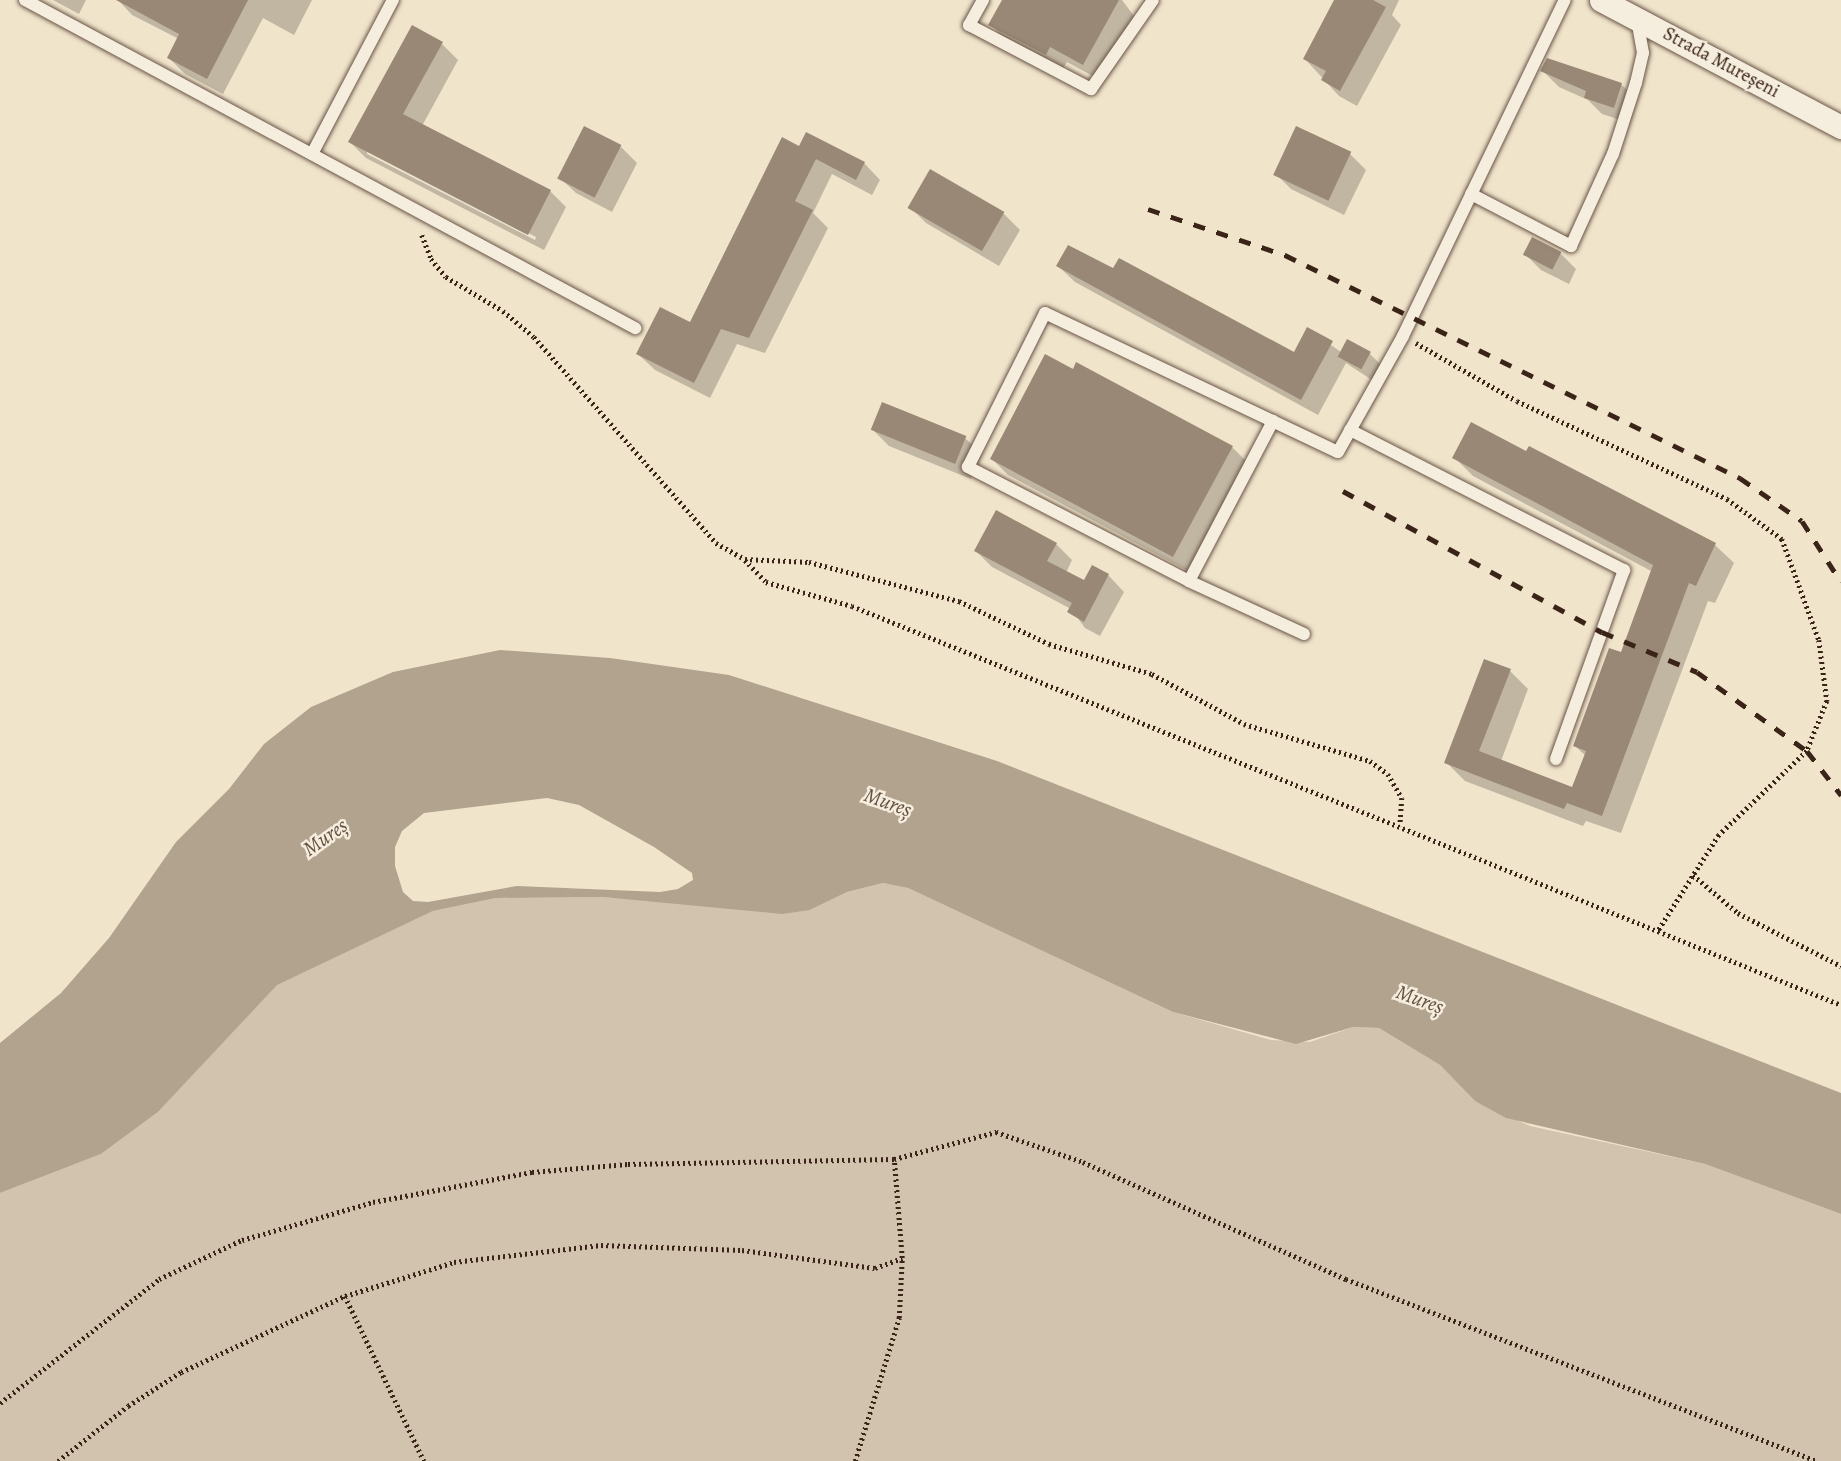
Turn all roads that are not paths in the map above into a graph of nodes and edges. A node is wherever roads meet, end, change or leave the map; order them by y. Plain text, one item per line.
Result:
1 (25, 0) edge
2 (393, 0) edge
3 (984, 0) edge
4 (1153, 0) edge
5 (1565, 0) edge
6 (1601, 0) edge
7 (1637, 19) junction
8 (1841, 127) edge
9 (312, 154) junction
10 (1471, 194) junction
11 (635, 328) dead end
12 (1273, 421) junction
13 (1350, 430) junction
14 (1189, 581) junction
15 (1304, 634) dead end
16 (1556, 759) dead end

1 - 9 lane
2 - 9 lane
3 - 4 lane
5 - 10 lane
6 - 7 street, Strada Mureșeni
7 - 8 street, Strada Mureșeni
7 - 10 lane
9 - 11 lane
10 - 13 lane
12 - 13 lane
12 - 14 lane
12 - 14 lane
13 - 16 lane
14 - 15 lane

